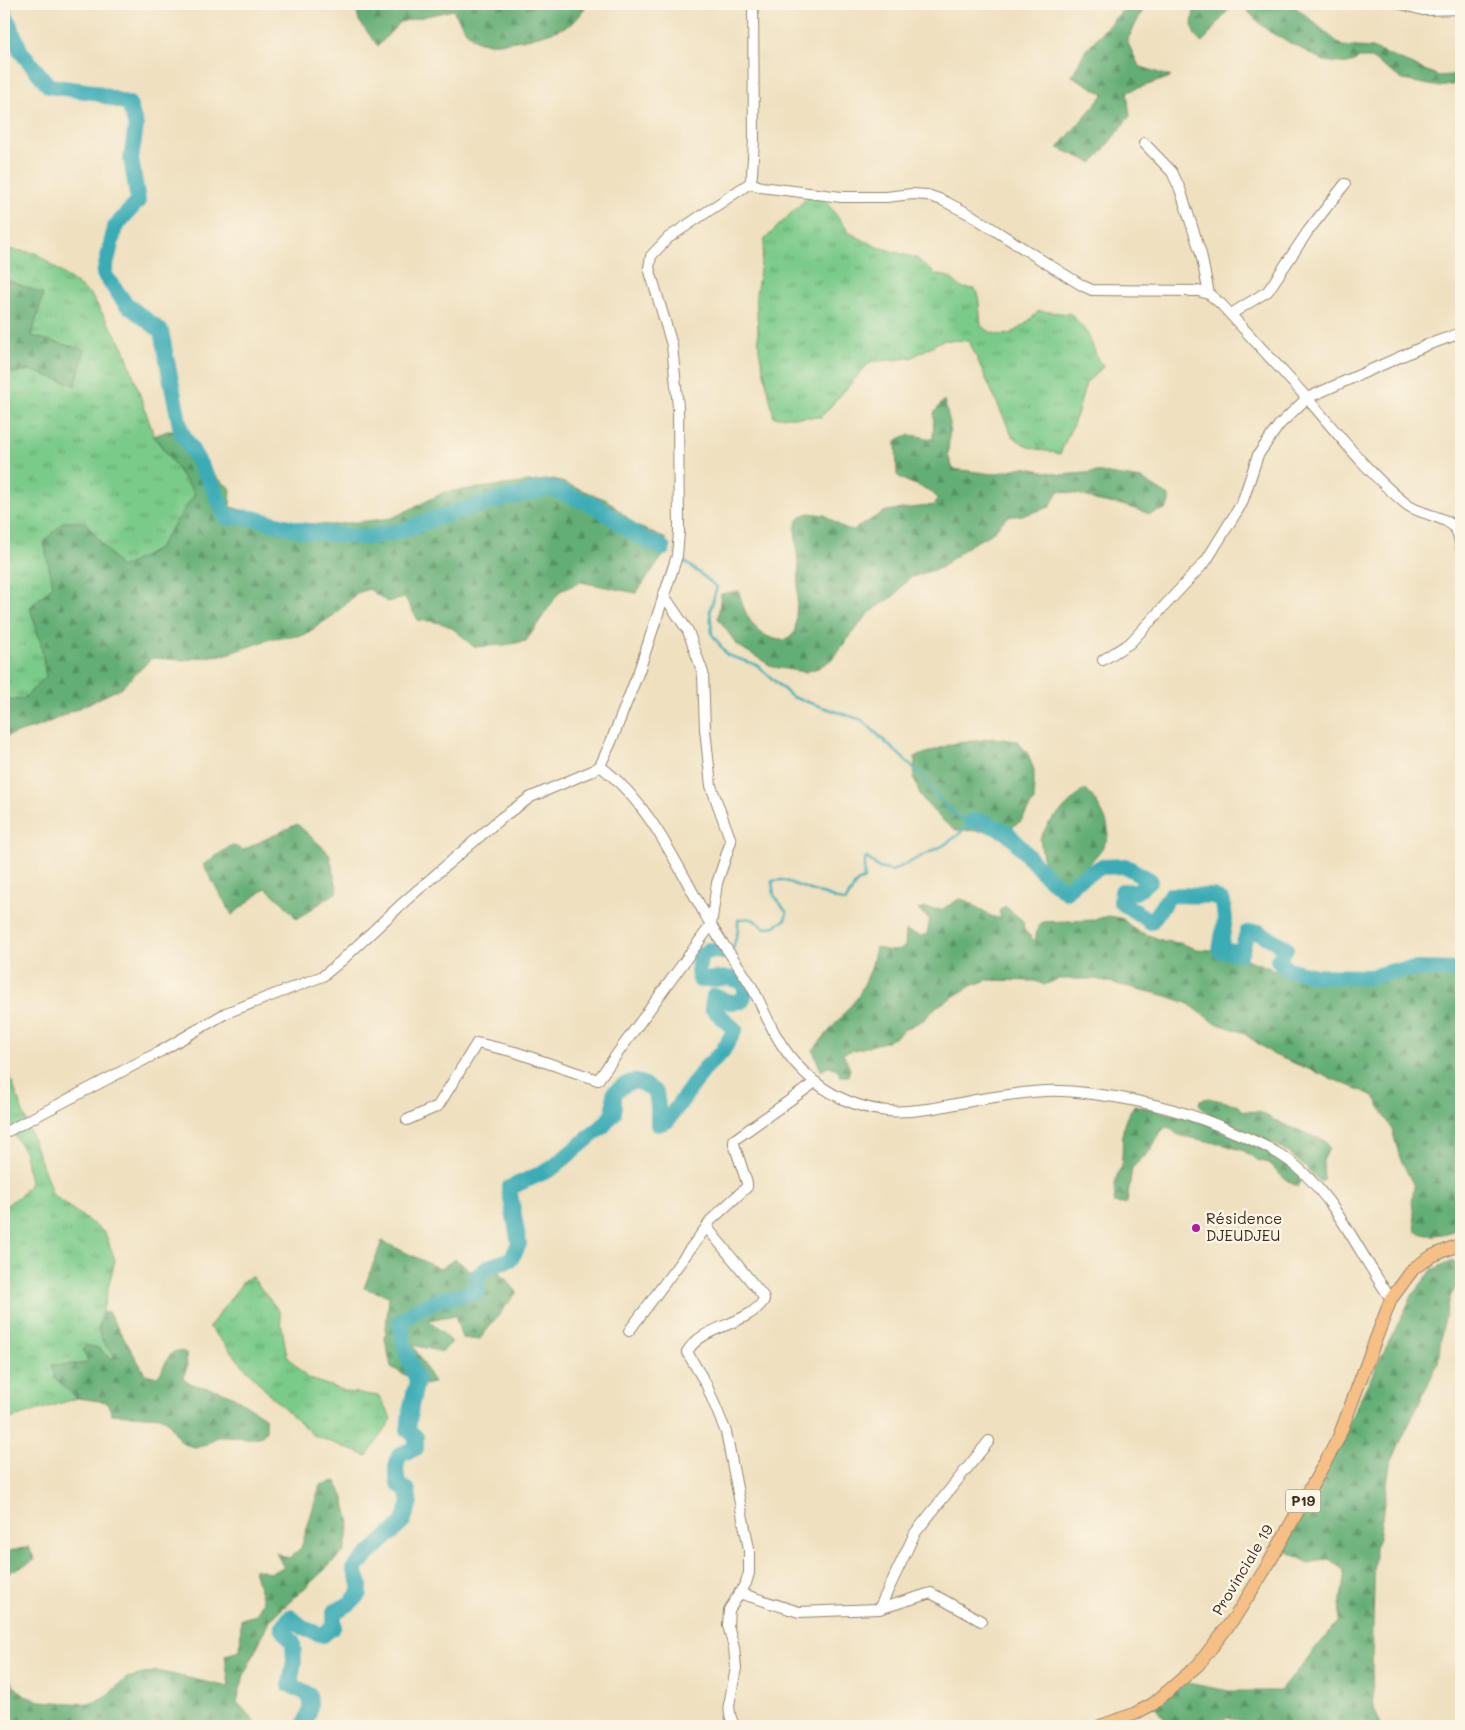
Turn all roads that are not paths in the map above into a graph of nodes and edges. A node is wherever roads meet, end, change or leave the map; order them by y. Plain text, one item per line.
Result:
1 (753, 4) edge
2 (1401, 4) edge
3 (1461, 10) edge
4 (1144, 143) dead end
5 (750, 183) junction
6 (1345, 184) dead end
7 (1209, 294) junction
8 (1231, 314) junction
9 (1461, 333) edge
10 (1307, 398) junction
11 (1461, 548) edge
12 (663, 594) junction
13 (1103, 660) dead end
14 (600, 766) junction
15 (712, 925) junction
16 (814, 1083) junction
17 (407, 1120) dead end
18 (4, 1133) edge
19 (708, 1225) junction
20 (1461, 1244) edge
21 (1391, 1299) junction
22 (629, 1331) dead end
23 (989, 1442) dead end
24 (739, 1593) junction
25 (879, 1609) junction
26 (981, 1621) dead end
27 (734, 1726) edge
28 (1100, 1726) edge

1 - 5 street
2 - 3 street
4 - 7 street
5 - 7 street
5 - 12 street
6 - 8 street
7 - 8 street
8 - 10 street
9 - 10 street
10 - 11 street
10 - 13 street
12 - 14 street
12 - 15 street
14 - 15 street
14 - 18 street
15 - 16 street
15 - 17 street
16 - 19 street
16 - 21 street
19 - 22 street
19 - 24 street
20 - 21 main road, Provinciale 19 / P19
21 - 28 main road, Provinciale 19 / P19
23 - 25 street
24 - 25 street
24 - 27 street
25 - 26 street

